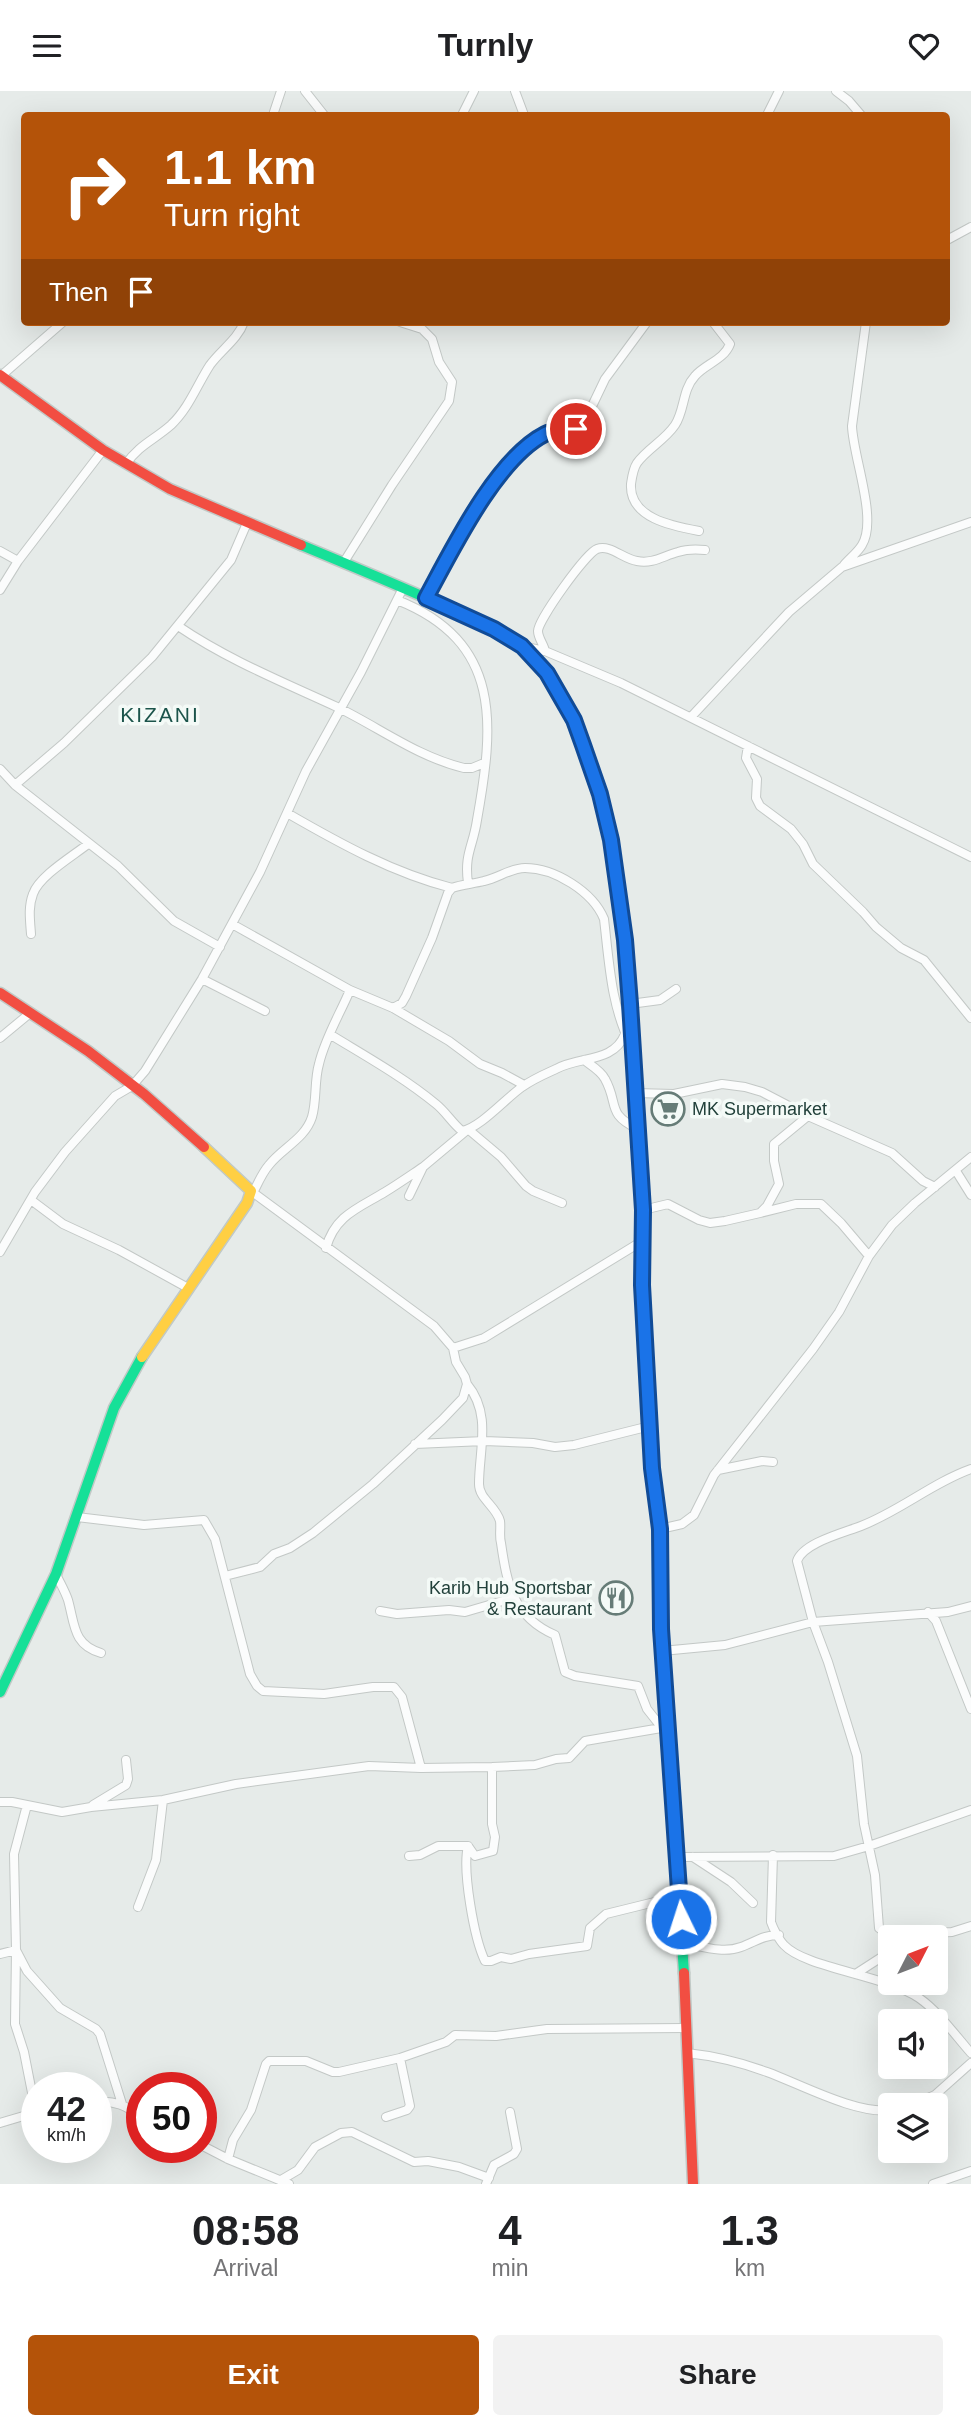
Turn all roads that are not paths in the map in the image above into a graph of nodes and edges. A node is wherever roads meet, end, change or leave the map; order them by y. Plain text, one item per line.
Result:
1 (281, 91) edge
2 (305, 91) edge
3 (474, 91) edge
4 (515, 91) edge
5 (779, 91) edge
6 (836, 91) edge
7 (274, 112) edge
8 (322, 112) edge
9 (464, 112) edge
10 (523, 112) edge
11 (768, 112) edge
12 (858, 112) edge
13 (971, 227) edge
14 (950, 238) edge
15 (58, 326) edge
16 (242, 326) edge
17 (413, 326) edge
18 (643, 326) edge
19 (717, 326) edge
20 (865, 326) edge
21 (1, 375) edge
22 (103, 450) junction
23 (126, 464) junction
24 (971, 522) edge
25 (247, 523) junction
26 (699, 531) dead end
27 (705, 550) dead end
28 (0, 551) edge
29 (18, 561) junction
30 (344, 562) junction
31 (842, 567) junction
32 (403, 588) junction
33 (0, 590) edge
34 (426, 598) junction
35 (397, 600) junction
36 (178, 626) junction
37 (522, 646) junction
38 (545, 651) junction
39 (339, 708) junction
40 (691, 717) junction
41 (748, 746) junction
42 (484, 764) junction
43 (0, 769) edge
44 (15, 785) junction
45 (287, 813) junction
46 (88, 844) junction
47 (971, 857) edge
48 (468, 883) junction
49 (452, 888) junction
50 (232, 924) junction
51 (31, 934) dead end
52 (220, 947) junction
53 (202, 979) junction
54 (676, 989) dead end
55 (350, 990) junction
56 (0, 993) edge
57 (402, 1003) junction
58 (630, 1004) junction
59 (393, 1008) junction
60 (265, 1011) dead end
61 (29, 1014) junction
62 (405, 1015) junction
63 (969, 1017) edge
64 (971, 1026) edge
65 (625, 1034) junction
66 (331, 1035) junction
67 (0, 1038) edge
68 (632, 1048) junction
69 (584, 1060) junction
70 (524, 1085) junction
71 (132, 1086) junction
72 (635, 1094) junction
73 (808, 1116) junction
74 (638, 1129) junction
75 (467, 1130) junction
76 (971, 1157) edge
77 (423, 1167) junction
78 (956, 1171) junction
79 (935, 1187) junction
80 (252, 1192) junction
81 (971, 1195) edge
82 (409, 1196) dead end
83 (31, 1200) junction
84 (562, 1203) dead end
85 (643, 1210) junction
86 (760, 1213) junction
87 (644, 1240) junction
88 (326, 1248) junction
89 (0, 1252) edge
90 (870, 1256) junction
91 (188, 1288) junction
92 (453, 1348) junction
93 (467, 1384) junction
94 (650, 1426) junction
95 (484, 1441) junction
96 (415, 1444) junction
97 (773, 1462) dead end
98 (971, 1468) edge
99 (718, 1470) junction
100 (77, 1517) junction
101 (660, 1529) junction
102 (56, 1574) junction
103 (225, 1576) junction
104 (513, 1598) junction
105 (971, 1606) edge
106 (380, 1611) dead end
107 (928, 1612) junction
108 (813, 1622) junction
109 (662, 1651) junction
110 (101, 1653) dead end
111 (0, 1692) edge
112 (971, 1709) edge
113 (664, 1728) junction
114 (126, 1761) dead end
115 (492, 1767) junction
116 (421, 1768) junction
117 (163, 1800) junction
118 (0, 1802) edge
119 (27, 1805) junction
120 (90, 1807) junction
121 (971, 1810) edge
122 (468, 1846) junction
123 (869, 1846) junction
124 (773, 1855) junction
125 (409, 1856) dead end
126 (678, 1857) junction
127 (693, 1857) junction
128 (679, 1896) junction
129 (753, 1903) dead end
130 (138, 1907) dead end
131 (879, 1925) edge
132 (971, 1926) edge
133 (948, 1932) edge
134 (779, 1935) junction
135 (683, 1943) junction
136 (16, 1950) junction
137 (0, 1954) edge
138 (878, 1959) edge
139 (857, 1973) junction
140 (686, 2028) junction
141 (687, 2053) junction
142 (971, 2053) edge
143 (400, 2058) junction
144 (971, 2063) edge
145 (28, 2072) edge
146 (937, 2093) edge
147 (112, 2102) edge
148 (122, 2104) junction
149 (126, 2107) edge
150 (510, 2112) dead end
151 (878, 2112) edge
152 (21, 2117) edge
153 (386, 2117) dead end
154 (0, 2123) edge
155 (217, 2153) edge
156 (228, 2159) junction
157 (971, 2171) edge
158 (487, 2181) edge
159 (285, 2182) edge
160 (693, 2184) edge
161 (933, 2184) edge

1 - 7 street
2 - 8 street
3 - 9 street
4 - 10 street
5 - 11 street
6 - 12 street
13 - 14 street
15 - 21 street
16 - 23 street
17 - 30 street
18 - 34 street
19 - 26 street
20 - 31 street
21 - 22 main road
22 - 23 main road
22 - 29 street
23 - 25 main road
24 - 31 street
25 - 30 main road
25 - 36 street
27 - 38 street
28 - 29 street
29 - 33 street
30 - 32 main road
31 - 40 street
32 - 34 main road
32 - 35 street
34 - 37 main road
35 - 39 street
35 - 42 street
36 - 39 street
36 - 44 street
37 - 38 street
37 - 58 main road
38 - 40 street
39 - 42 street
39 - 45 street
40 - 41 street
41 - 47 street
41 - 63 street
42 - 48 street
43 - 44 street
44 - 46 street
45 - 49 street
45 - 50 street
46 - 51 street
46 - 52 street
48 - 49 street
48 - 65 street
49 - 57 street
50 - 52 street
50 - 55 street
52 - 53 street
53 - 60 street
53 - 71 street
54 - 58 street
55 - 59 street
55 - 66 street
56 - 61 main road
57 - 59 street
57 - 62 street
58 - 68 main road
59 - 62 street
61 - 67 street
61 - 71 main road
62 - 70 street
63 - 64 street
65 - 68 street
65 - 69 street
66 - 75 street
66 - 80 street
68 - 72 main road
69 - 70 street
69 - 74 street
70 - 75 street
71 - 80 main road
71 - 83 street
72 - 73 street
72 - 74 main road
73 - 79 street
73 - 86 street
74 - 85 main road
75 - 77 street
75 - 84 street
76 - 78 street
77 - 82 street
77 - 88 street
78 - 79 street
78 - 81 street
79 - 90 street
80 - 88 street
80 - 91 main road
83 - 89 street
83 - 91 street
85 - 86 street
85 - 87 main road
86 - 90 street
87 - 92 street
87 - 94 main road
88 - 92 street
90 - 99 street
91 - 100 main road
92 - 93 street
93 - 95 street
93 - 96 street
94 - 95 street
94 - 101 main road
95 - 96 street
95 - 104 street
96 - 103 street
97 - 99 street
98 - 108 street
99 - 101 street
100 - 102 main road
100 - 103 street
101 - 109 main road
102 - 110 street
102 - 111 main road
103 - 116 street
104 - 106 street
104 - 113 street
105 - 107 street
107 - 108 street
107 - 112 street
108 - 109 street
108 - 123 street
109 - 113 main road
113 - 115 street
113 - 126 main road
114 - 120 street
115 - 116 street
115 - 122 street
116 - 117 street
117 - 120 street
117 - 130 street
118 - 119 street
119 - 120 street
119 - 136 street
121 - 123 street
122 - 125 street
122 - 128 street
123 - 124 street
123 - 131 street
124 - 127 street
124 - 134 street
126 - 127 street
126 - 128 main road
127 - 129 street
128 - 135 main road
132 - 133 street
134 - 135 street
134 - 139 street
135 - 140 main road
136 - 137 street
136 - 145 street
136 - 148 street
138 - 139 street
139 - 142 street
140 - 141 main road
140 - 143 street
141 - 151 street
141 - 160 main road
143 - 153 street
143 - 156 street
144 - 146 street
147 - 148 street
148 - 149 street
150 - 158 street
152 - 154 street
155 - 156 street
156 - 159 street
157 - 161 street
158 - 159 street

